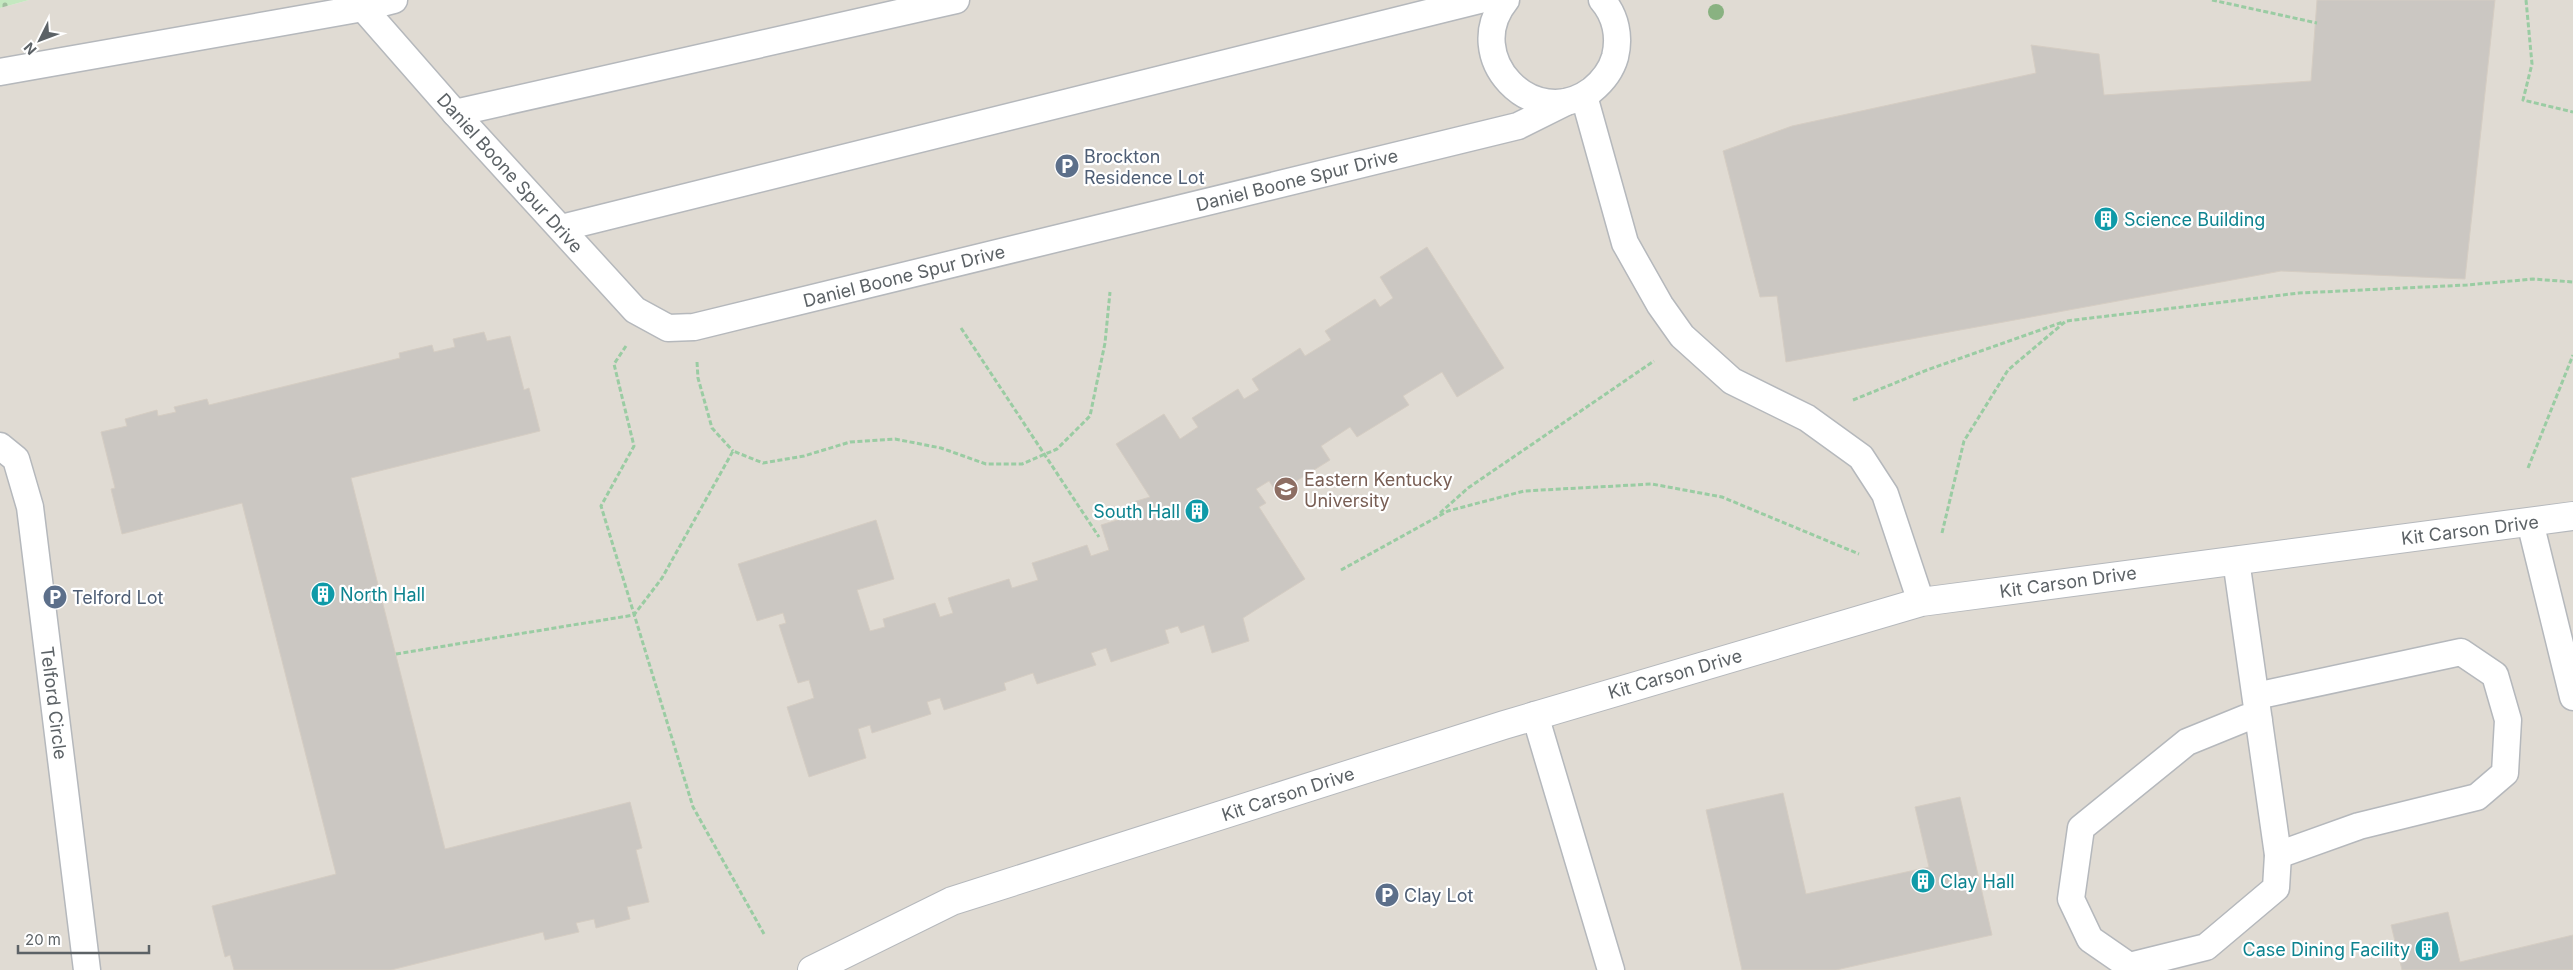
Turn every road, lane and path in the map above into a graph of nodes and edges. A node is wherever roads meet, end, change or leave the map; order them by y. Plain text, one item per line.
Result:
1 (394, 0) edge
2 (956, 0) edge
3 (1480, 0) edge
4 (1506, 0) edge
5 (1602, 0) edge
6 (2212, 0) edge
7 (2526, 0) edge
8 (363, 8) junction
9 (2317, 23) dead end
10 (0, 72) edge
11 (1575, 99) junction
12 (2573, 112) edge
13 (455, 113) junction
14 (561, 228) junction
15 (2573, 282) edge
16 (1110, 292) dead end
17 (646, 316) junction
18 (2066, 321) junction
19 (694, 327) junction
20 (961, 328) dead end
21 (2573, 355) edge
22 (1660, 357) dead end
23 (1853, 400) dead end
24 (0, 446) edge
25 (733, 451) junction
26 (1044, 455) junction
27 (2528, 468) dead end
28 (2573, 516) edge
29 (1434, 519) junction
30 (2530, 522) junction
31 (1942, 533) dead end
32 (1100, 537) dead end
33 (1860, 554) dead end
34 (2236, 560) junction
35 (1340, 570) dead end
36 (1921, 602) junction
37 (634, 615) junction
38 (396, 654) dead end
39 (2573, 696) edge
40 (2257, 708) junction
41 (1535, 716) junction
42 (2278, 855) junction
43 (764, 934) dead end
44 (87, 970) edge
45 (812, 970) edge
46 (1611, 970) edge

1 - 8 lane
2 - 13 lane
3 - 14 lane
4 - 11 lane
5 - 11 lane, Daniel Boone Spur Drive
6 - 9 path
7 - 12 path
8 - 10 lane
8 - 13 lane, Daniel Boone Spur Drive
11 - 19 lane, Daniel Boone Spur Drive
11 - 36 lane
13 - 14 lane, Daniel Boone Spur Drive
14 - 17 lane, Daniel Boone Spur Drive
15 - 18 path
16 - 26 path
17 - 19 lane, Daniel Boone Spur Drive
17 - 37 path
18 - 23 path
18 - 31 path
19 - 25 path
20 - 26 path
21 - 27 path
22 - 29 path
24 - 44 lane, Telford Circle
25 - 26 path
25 - 37 path
26 - 32 path
28 - 30 street, Kit Carson Drive
29 - 33 path
29 - 35 path
30 - 34 street, Kit Carson Drive
30 - 39 lane
34 - 36 street, Kit Carson Drive
34 - 40 lane
36 - 41 street, Kit Carson Drive
37 - 38 path
37 - 43 path
40 - 42 lane
40 - 42 lane
40 - 42 lane
41 - 45 street, Kit Carson Drive
41 - 46 lane

